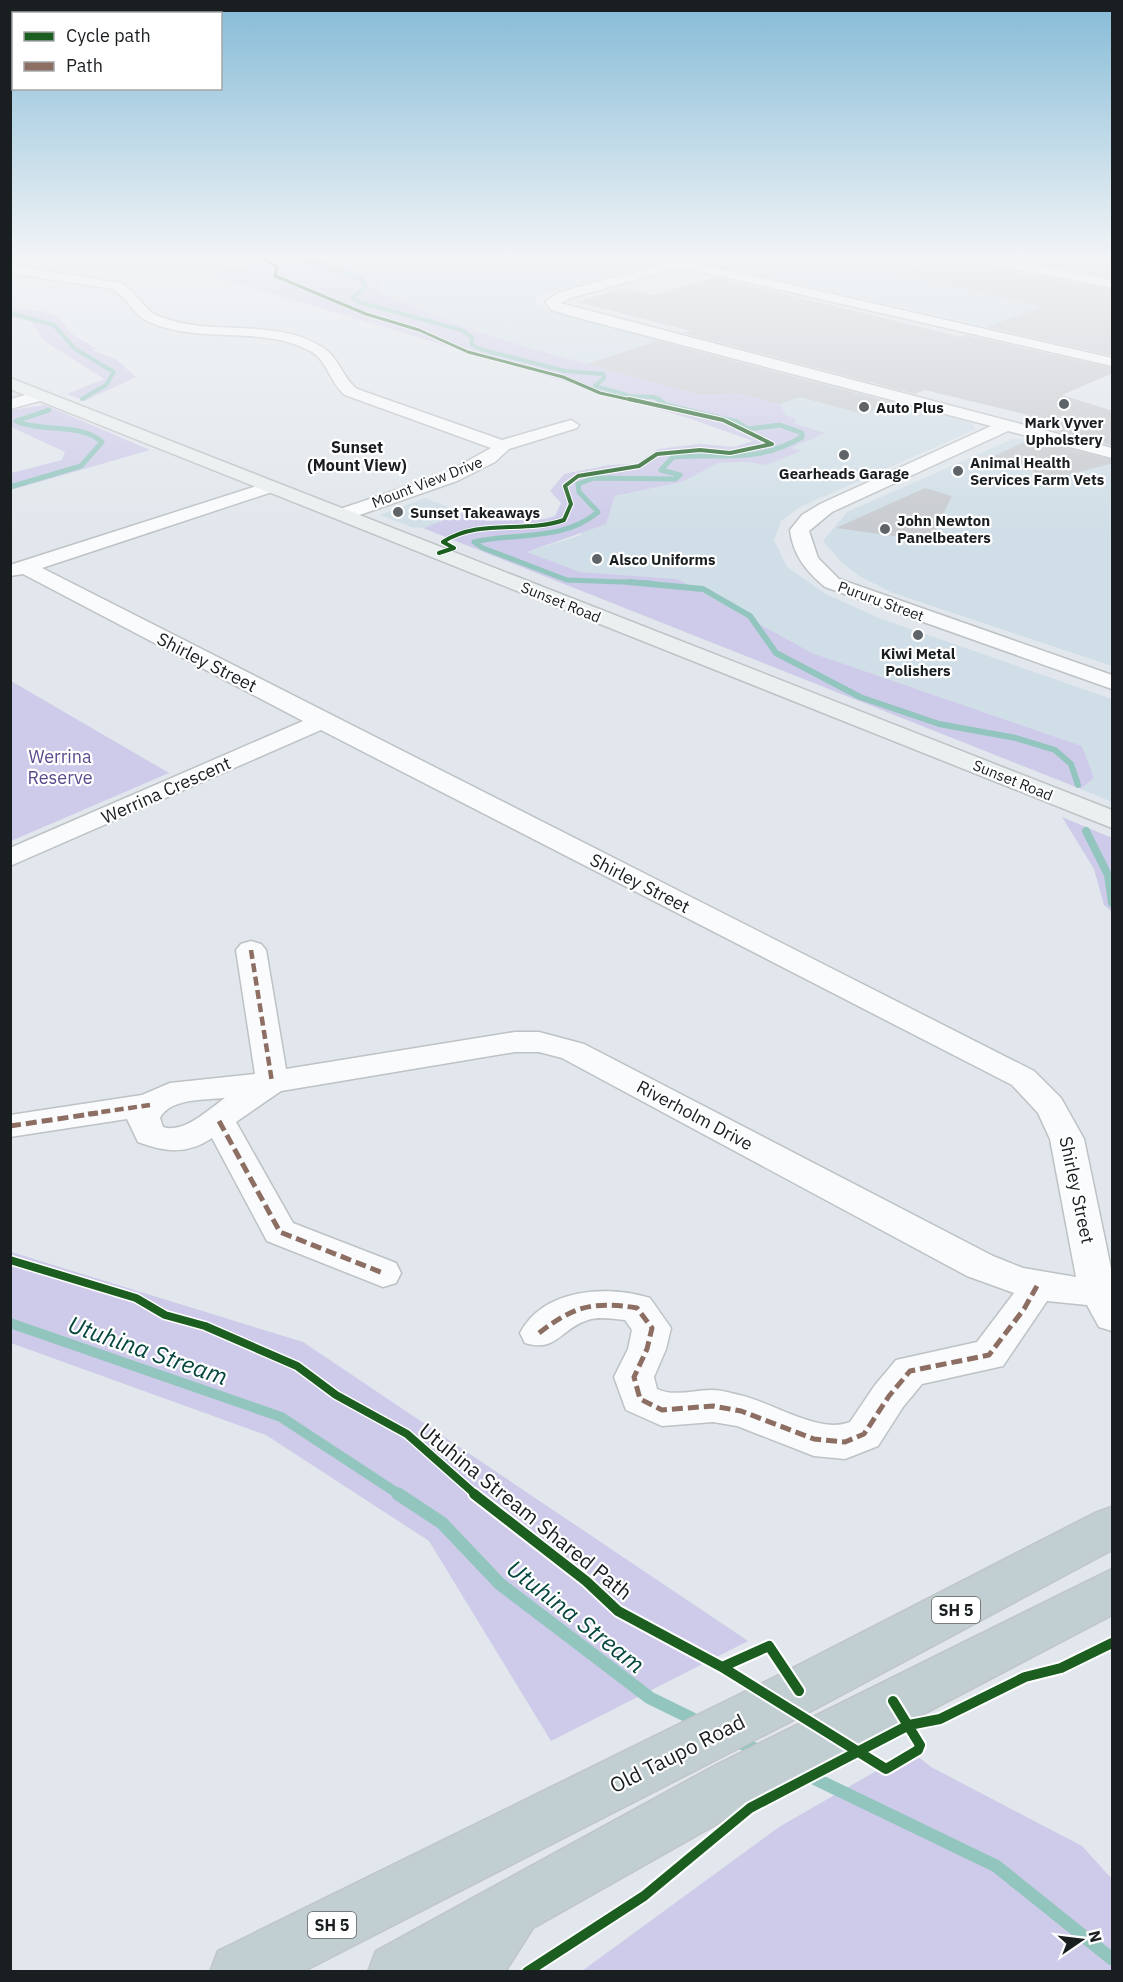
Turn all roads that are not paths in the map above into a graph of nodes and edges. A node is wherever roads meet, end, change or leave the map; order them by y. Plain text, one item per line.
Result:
1 (318, 350) edge
2 (721, 350) edge
3 (1063, 350) edge
4 (1113, 362) edge
5 (10, 383) edge
6 (41, 396) junction
7 (10, 404) edge
8 (571, 425) dead end
9 (1008, 425) junction
10 (501, 446) junction
11 (1113, 453) edge
12 (270, 487) junction
13 (344, 514) junction
14 (18, 570) edge
15 (1113, 682) edge
16 (322, 722) junction
17 (1113, 820) edge
18 (10, 858) edge
19 (251, 950) dead end
20 (272, 1082) junction
21 (150, 1105) junction
22 (219, 1120) junction
23 (10, 1125) edge
24 (383, 1273) dead end
25 (1037, 1286) junction
26 (1105, 1304) edge
27 (540, 1333) dead end
28 (1113, 1527) edge
29 (1113, 1591) edge
30 (515, 1905) junction
31 (239, 1971) edge
32 (397, 1971) edge
33 (470, 1971) edge

1 - 10 street, Mount View Drive
2 - 9 street
3 - 4 street
5 - 6 main road, Sunset Road
6 - 7 street
6 - 12 main road, Sunset Road
8 - 10 street
9 - 11 street
9 - 15 street, Pururu Street
10 - 13 street, Mount View Drive
12 - 13 main road, Sunset Road
12 - 14 street
13 - 17 main road, Sunset Road
14 - 16 street, Shirley Street
16 - 18 street, Werrina Crescent
16 - 26 street, Shirley Street
19 - 20 street
20 - 21 street, Riverholm Drive
20 - 22 street, Riverholm Drive
20 - 25 street, Riverholm Drive
21 - 22 street, Riverholm Drive
21 - 23 street
22 - 24 street
25 - 26 street, Riverholm Drive
25 - 27 street
28 - 31 highway, Old Taupo Road / SH 5
29 - 30 highway
30 - 32 highway
30 - 33 highway

